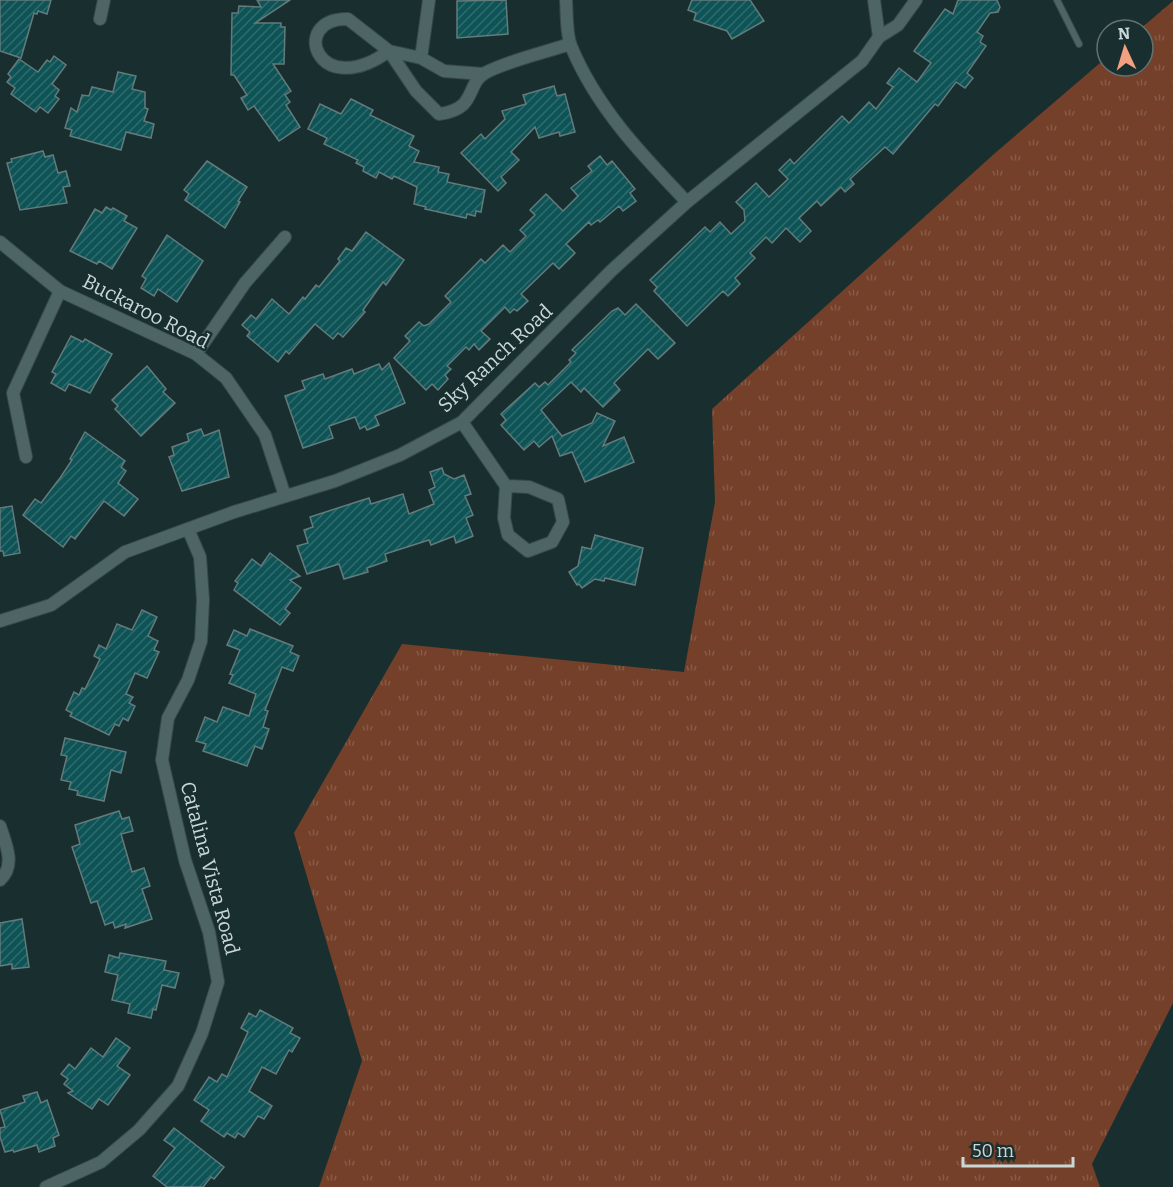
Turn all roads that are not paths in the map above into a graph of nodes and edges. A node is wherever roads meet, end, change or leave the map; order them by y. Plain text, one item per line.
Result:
1 (104, 0) edge
2 (429, 0) edge
3 (566, 0) edge
4 (874, 0) edge
5 (916, 0) edge
6 (1057, 0) edge
7 (100, 19) dead end
8 (879, 37) junction
9 (570, 44) junction
10 (1079, 44) dead end
11 (389, 51) junction
12 (421, 58) junction
13 (483, 74) junction
14 (687, 202) junction
15 (285, 237) dead end
16 (0, 242) edge
17 (60, 291) junction
18 (196, 354) junction
19 (462, 422) junction
20 (26, 457) dead end
21 (506, 486) junction
22 (285, 496) junction
23 (188, 529) junction
24 (0, 621) edge
25 (0, 826) edge
26 (0, 880) edge
27 (46, 1187) edge

1 - 7 street
2 - 12 street
3 - 9 street
4 - 8 street
5 - 8 street, Sky Ranch Road
6 - 10 lane
8 - 14 street, Sky Ranch Road
9 - 13 street
9 - 14 street
11 - 11 street
11 - 12 street
11 - 13 street
12 - 13 street
14 - 19 street, Sky Ranch Road
15 - 18 street
16 - 17 street, Buckaroo Road
17 - 18 street, Buckaroo Road
17 - 20 street
18 - 22 street, Buckaroo Road
19 - 21 street
19 - 22 street, Sky Ranch Road
21 - 21 street
22 - 23 street, Sky Ranch Road
23 - 24 street, Sky Ranch Road
23 - 27 street, Catalina Vista Road
25 - 26 street

